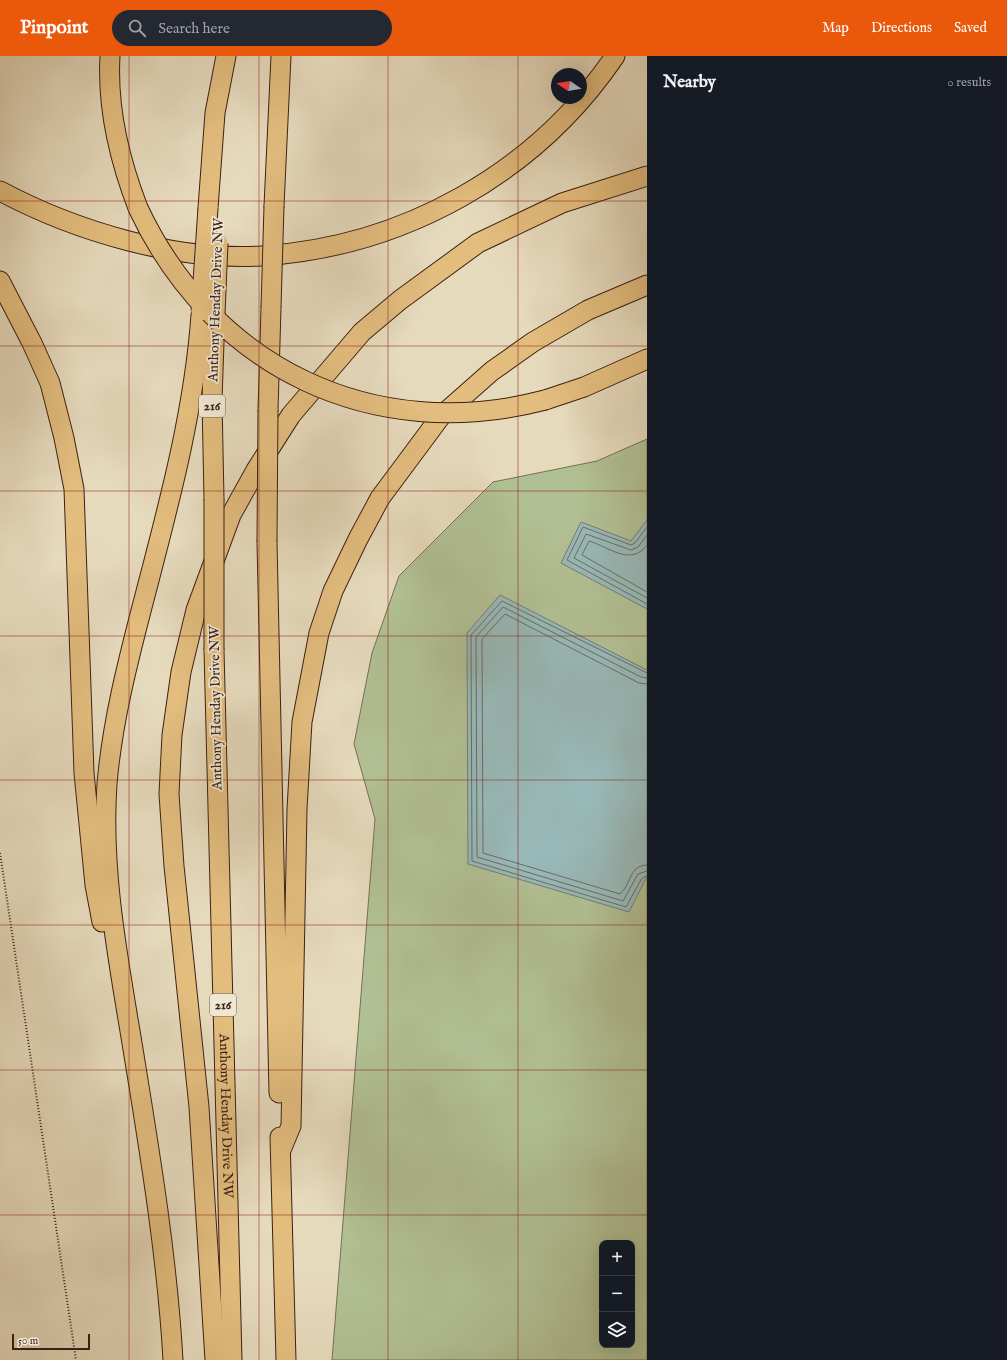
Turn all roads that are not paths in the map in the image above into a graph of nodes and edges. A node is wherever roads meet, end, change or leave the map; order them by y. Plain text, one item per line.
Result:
1 (110, 56) edge
2 (227, 56) edge
3 (281, 56) edge
4 (290, 56) edge
5 (615, 56) edge
6 (276, 144) junction
7 (647, 176) edge
8 (0, 191) edge
9 (0, 281) edge
10 (647, 285) edge
11 (208, 315) junction
12 (647, 359) edge
13 (281, 1150) junction
14 (153, 1187) junction
15 (173, 1360) edge
16 (215, 1360) edge
17 (232, 1360) edge
18 (286, 1360) edge

1 - 12 highway, bridge
2 - 11 highway, Anthony Henday Drive NW / 216, bridge
3 - 6 highway
4 - 6 highway
5 - 8 highway
6 - 13 highway, bridge
7 - 16 highway
9 - 14 highway
10 - 13 highway
11 - 14 highway
11 - 17 highway, Anthony Henday Drive NW / 216, bridge
13 - 18 highway
14 - 15 highway

